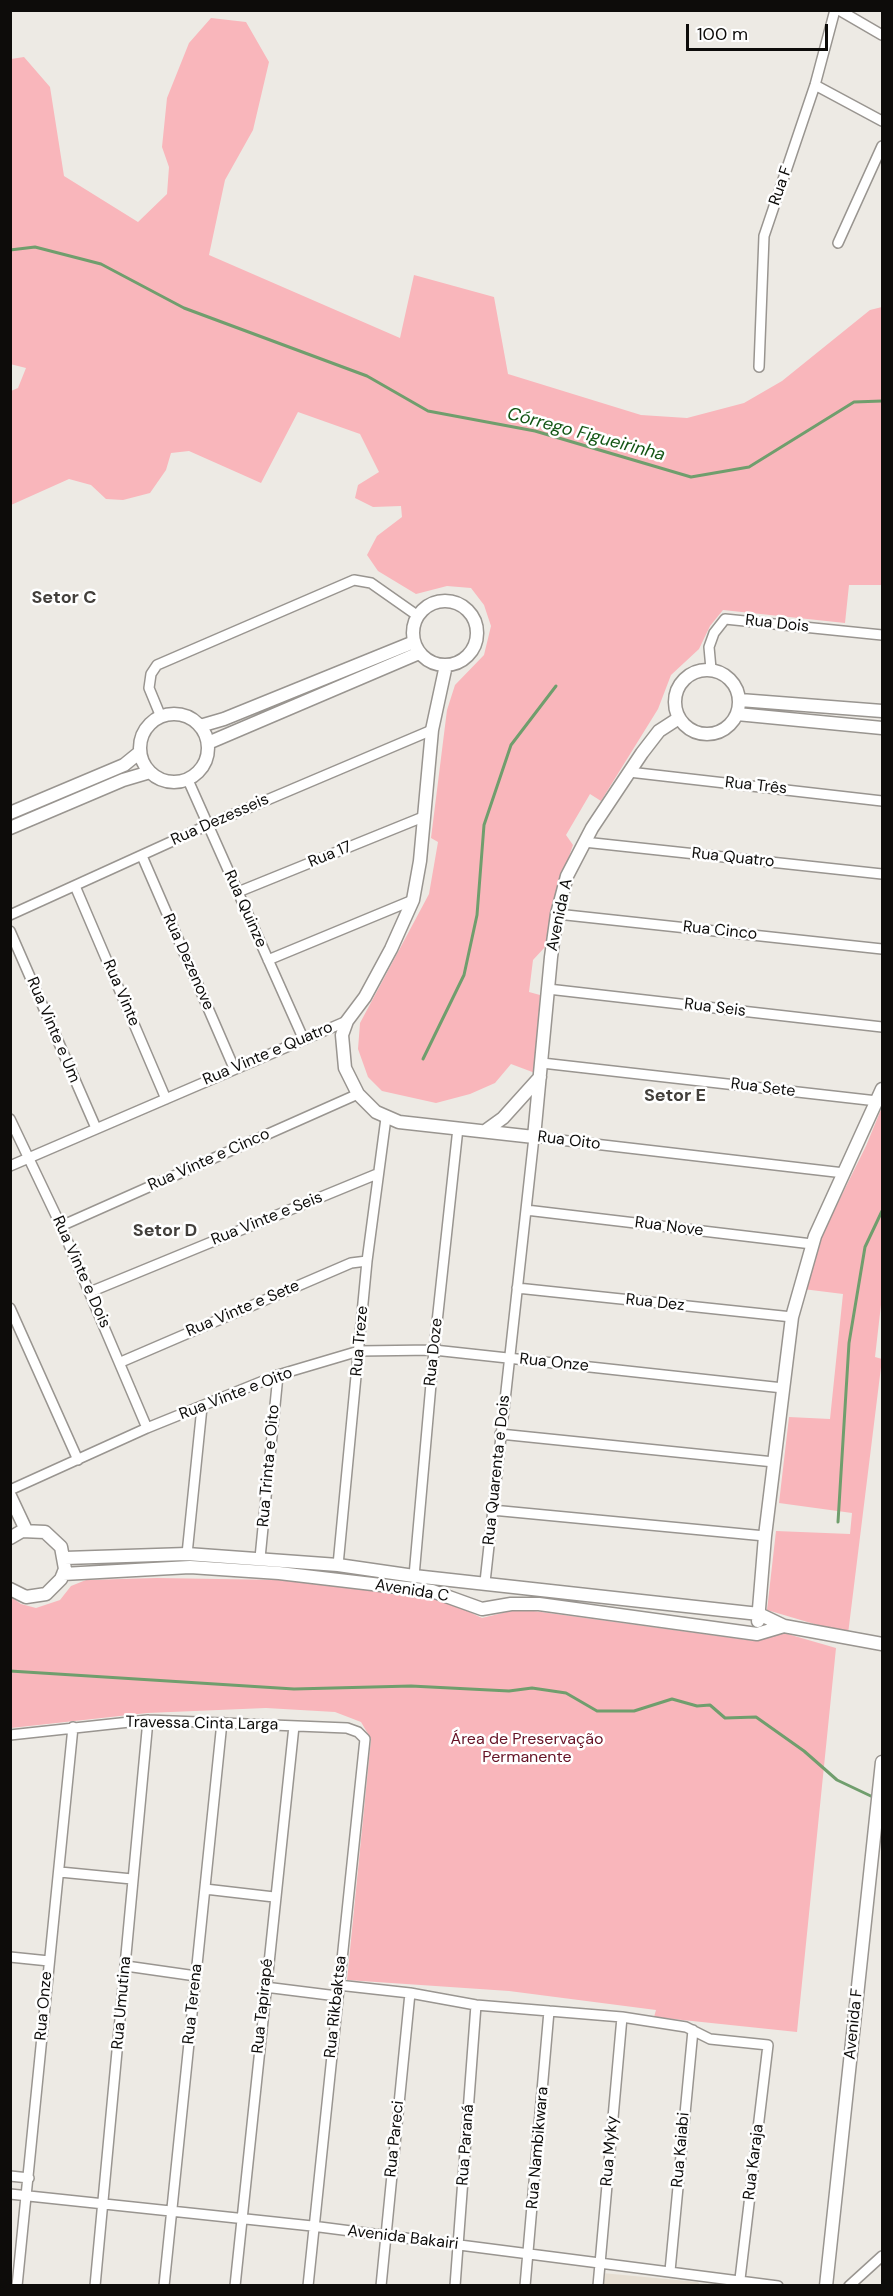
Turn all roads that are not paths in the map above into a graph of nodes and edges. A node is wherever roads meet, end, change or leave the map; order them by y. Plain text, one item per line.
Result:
1 (837, 10) edge
2 (882, 35) edge
3 (815, 85) junction
4 (882, 121) edge
5 (882, 146) edge
6 (838, 243) dead end
7 (759, 367) dead end
8 (418, 616) junction
9 (882, 635) edge
10 (417, 648) junction
11 (446, 666) junction
12 (711, 669) junction
13 (740, 700) junction
14 (882, 711) edge
15 (737, 714) junction
16 (161, 717) junction
17 (679, 718) junction
18 (200, 726) junction
19 (882, 728) edge
20 (432, 730) junction
21 (208, 743) junction
22 (141, 752) junction
23 (150, 772) junction
24 (629, 772) junction
25 (188, 780) junction
26 (882, 801) edge
27 (10, 813) edge
28 (423, 817) junction
29 (208, 825) junction
30 (10, 828) edge
31 (584, 842) junction
32 (142, 856) junction
33 (882, 874) edge
34 (75, 886) junction
35 (238, 892) junction
36 (414, 900) junction
37 (557, 914) junction
38 (10, 915) edge
39 (10, 931) edge
40 (882, 949) edge
41 (268, 960) junction
42 (548, 989) junction
43 (347, 1021) junction
44 (882, 1027) edge
45 (303, 1038) junction
46 (542, 1063) junction
47 (234, 1068) junction
48 (541, 1076) junction
49 (882, 1089) edge
50 (358, 1094) junction
51 (166, 1099) junction
52 (877, 1101) junction
53 (386, 1118) junction
54 (10, 1119) edge
55 (96, 1128) junction
56 (458, 1128) junction
57 (485, 1131) junction
58 (534, 1137) junction
59 (27, 1159) junction
60 (10, 1166) edge
61 (844, 1173) junction
62 (377, 1174) junction
63 (526, 1210) junction
64 (61, 1226) junction
65 (812, 1244) junction
66 (367, 1261) junction
67 (518, 1288) junction
68 (90, 1292) junction
69 (10, 1308) edge
70 (792, 1317) junction
71 (434, 1350) junction
72 (359, 1351) junction
73 (510, 1358) junction
74 (121, 1362) junction
75 (278, 1374) junction
76 (783, 1388) junction
77 (202, 1407) junction
78 (147, 1428) junction
79 (500, 1434) junction
80 (78, 1460) junction
81 (774, 1462) junction
82 (10, 1490) edge
83 (10, 1496) edge
84 (492, 1510) junction
85 (26, 1530) junction
86 (11, 1535) edge
87 (765, 1536) junction
88 (187, 1554) junction
89 (65, 1558) junction
90 (260, 1558) junction
91 (338, 1565) junction
92 (63, 1574) junction
93 (414, 1576) junction
94 (471, 1581) junction
95 (491, 1583) junction
96 (10, 1589) edge
97 (468, 1605) junction
98 (501, 1607) junction
99 (759, 1614) junction
100 (784, 1626) junction
101 (757, 1634) junction
102 (882, 1644) edge
103 (148, 1720) junction
104 (222, 1722) junction
105 (294, 1726) junction
106 (73, 1727) junction
107 (358, 1732) joint
108 (10, 1735) edge
109 (882, 1762) edge
110 (877, 1854) edge
111 (60, 1872) junction
112 (132, 1879) junction
113 (205, 1889) junction
114 (274, 1897) junction
115 (10, 1957) edge
116 (49, 1961) junction
117 (126, 1966) junction
118 (196, 1977) junction
119 (338, 1985) junction
120 (265, 1987) junction
121 (410, 1993) junction
122 (337, 1996) junction
123 (476, 2005) junction
124 (549, 2011) junction
125 (622, 2016) junction
126 (693, 2030) junction
127 (10, 2176) edge
128 (29, 2178) junction
129 (10, 2194) edge
130 (27, 2196) junction
131 (103, 2205) junction
132 (171, 2210) junction
133 (240, 2218) junction
134 (312, 2226) junction
135 (385, 2237) junction
136 (458, 2246) junction
137 (529, 2254) junction
138 (882, 2256) edge
139 (600, 2264) junction
140 (15, 2268) edge
141 (670, 2271) junction
142 (741, 2279) junction
143 (775, 2285) edge
144 (17, 2286) edge
145 (94, 2286) edge
146 (164, 2286) edge
147 (235, 2286) edge
148 (308, 2286) edge
149 (381, 2286) edge
150 (455, 2286) edge
151 (525, 2286) edge
152 (598, 2286) edge
153 (826, 2286) edge
154 (849, 2286) edge

1 - 2 street
1 - 3 street, Rua F
3 - 4 street
3 - 7 street, Rua F
5 - 6 street
8 - 10 street
8 - 11 street
8 - 16 street
9 - 12 street, Rua Dois
10 - 11 street
10 - 18 street
10 - 21 street
11 - 20 street, Rua Vinte e Quatro
12 - 13 street
12 - 17 street
13 - 14 street
13 - 15 street
15 - 17 street
15 - 19 street
16 - 18 street
16 - 22 street
17 - 24 street, Avenida A
18 - 21 street
20 - 28 street, Rua Vinte e Quatro
20 - 29 street, Rua Dezesseis
21 - 25 street
22 - 23 street
22 - 27 street
23 - 25 street
23 - 30 street
24 - 26 street, Rua Três
24 - 31 street, Avenida A
25 - 29 street, Rua Quinze
28 - 35 street, Rua 17
28 - 36 street, Rua Vinte e Quatro
29 - 32 street, Rua Dezesseis
29 - 35 street, Rua Quinze
31 - 33 street, Rua Quatro
31 - 37 street, Avenida A
32 - 34 street, Rua Dezesseis
32 - 47 street, Rua Dezenove
34 - 38 street, Rua Dezesseis
34 - 51 street, Rua Vinte
35 - 41 street, Rua Quinze
36 - 41 street
36 - 43 street, Rua Vinte e Quatro
37 - 40 street, Rua Cinco
37 - 42 street, Avenida A
39 - 55 street, Rua Vinte e Um
41 - 45 street, Rua Quinze
42 - 44 street, Rua Seis
42 - 46 street, Avenida A
43 - 45 street, Rua Vinte e Quatro
43 - 50 street, Rua Oito
45 - 47 street, Rua Vinte e Quatro
46 - 48 street, Avenida A
46 - 52 street, Rua Sete
47 - 51 street, Rua Vinte e Quatro
48 - 57 street
48 - 58 street, Avenida A
49 - 52 street
50 - 53 street, Rua Oito
50 - 64 street, Rua Vinte e Cinco
51 - 55 street, Rua Vinte e Quatro
52 - 61 street
53 - 56 street, Rua Oito
53 - 62 street, Rua Treze
54 - 59 street, Rua Vinte e Dois
55 - 59 street, Rua Vinte e Quatro
56 - 57 street, Rua Oito
56 - 71 street, Rua Doze
57 - 58 street, Rua Oito
58 - 61 street, Rua Oito
58 - 63 street, Rua Onze
59 - 60 street, Rua Vinte e Quatro
59 - 64 street, Rua Vinte e Dois
61 - 65 street
62 - 66 street, Rua Treze
62 - 68 street, Rua Vinte e Seis
63 - 65 street, Rua Nove
63 - 67 street, Rua Onze
64 - 68 street, Rua Vinte e Dois
65 - 70 street
66 - 72 street, Rua Treze
66 - 74 street, Rua Vinte e Sete
67 - 70 street, Rua Dez
67 - 73 street, Rua Onze
68 - 74 street, Rua Vinte e Dois
69 - 80 street
70 - 76 street
71 - 72 street, Rua Vinte e Oito
71 - 73 street, Rua Vinte e Oito
71 - 93 street, Rua Doze
72 - 75 street, Rua Vinte e Oito
72 - 91 street, Rua Treze
73 - 76 street, Rua Onze
73 - 79 street, Rua Quarenta e Dois
74 - 78 street, Rua Vinte e Dois
75 - 77 street, Rua Vinte e Oito
75 - 90 street, Rua Trinta e Oito
76 - 81 street
77 - 78 street, Rua Vinte e Oito
77 - 88 street
78 - 80 street, Rua Vinte e Oito
79 - 81 street
79 - 84 street, Rua Quarenta e Dois
80 - 82 street, Rua Vinte e Oito
81 - 87 street
83 - 85 street
84 - 87 street
84 - 95 street, Rua Quarenta e Dois
85 - 86 street
85 - 89 street
87 - 99 street
88 - 89 street, Avenida C
88 - 90 street, Avenida C
89 - 92 street
90 - 91 street, Avenida C
91 - 93 street, Avenida C
92 - 96 street
92 - 97 street, Avenida C
93 - 94 street, Avenida C
94 - 95 street, Avenida C
94 - 97 street
95 - 98 street
95 - 99 street, Avenida C
97 - 98 street, Avenida C
98 - 101 street, Avenida C
99 - 100 street, Avenida C
99 - 101 street
100 - 101 street
100 - 102 street
103 - 104 street, Travessa Cinta Larga
103 - 106 street, Travessa Cinta Larga
103 - 112 street, Rua Umutina
104 - 105 street, Travessa Cinta Larga
104 - 113 street, Rua Terena
105 - 107 street, Travessa Cinta Larga
105 - 114 street, Rua Tapirapé
106 - 108 street, Travessa Cinta Larga
106 - 111 street, Rua Onze
107 - 119 street, Rua Rikbaktsa
109 - 110 street, Avenida F
110 - 153 street, Avenida F
111 - 112 street
111 - 116 street, Rua Onze
112 - 117 street, Rua Umutina
113 - 114 street
113 - 118 street, Rua Terena
114 - 120 street, Rua Tapirapé
115 - 116 street
116 - 128 street, Rua Onze
117 - 118 street
117 - 131 street, Rua Umutina
118 - 132 street, Rua Terena
119 - 121 street
119 - 122 street, Rua Rikbaktsa
120 - 122 street
120 - 133 street, Rua Tapirapé
121 - 123 street
121 - 135 street, Rua Pareci
122 - 134 street, Rua Rikbaktsa
123 - 124 street
123 - 136 street, Rua Paraná
124 - 125 street
124 - 137 street, Rua Nambikwara
125 - 126 street
125 - 139 street, Rua Myky
126 - 141 street, Rua Kaiabi
126 - 142 street, Rua Karaja
127 - 128 street
128 - 130 street, Rua Onze
129 - 130 street, Avenida Bakairi
130 - 131 street, Avenida Bakairi
130 - 140 street, Rua Onze
131 - 132 street, Avenida Bakairi
131 - 145 street, Rua Umutina
132 - 133 street, Avenida Bakairi
132 - 146 street, Rua Terena
133 - 134 street, Avenida Bakairi
133 - 147 street, Rua Tapirapé
134 - 135 street, Avenida Bakairi
134 - 148 street, Rua Rikbaktsa
135 - 136 street, Avenida Bakairi
135 - 149 street, Rua Pareci
136 - 137 street, Avenida Bakairi
136 - 150 street, Rua Paraná
137 - 139 street, Avenida Bakairi
137 - 151 street, Rua Nambikwara
138 - 154 street
139 - 141 street, Avenida Bakairi
139 - 152 street, Rua Myky
140 - 144 street, Rua Onze
141 - 142 street, Avenida Bakairi
142 - 143 street, Avenida Bakairi

